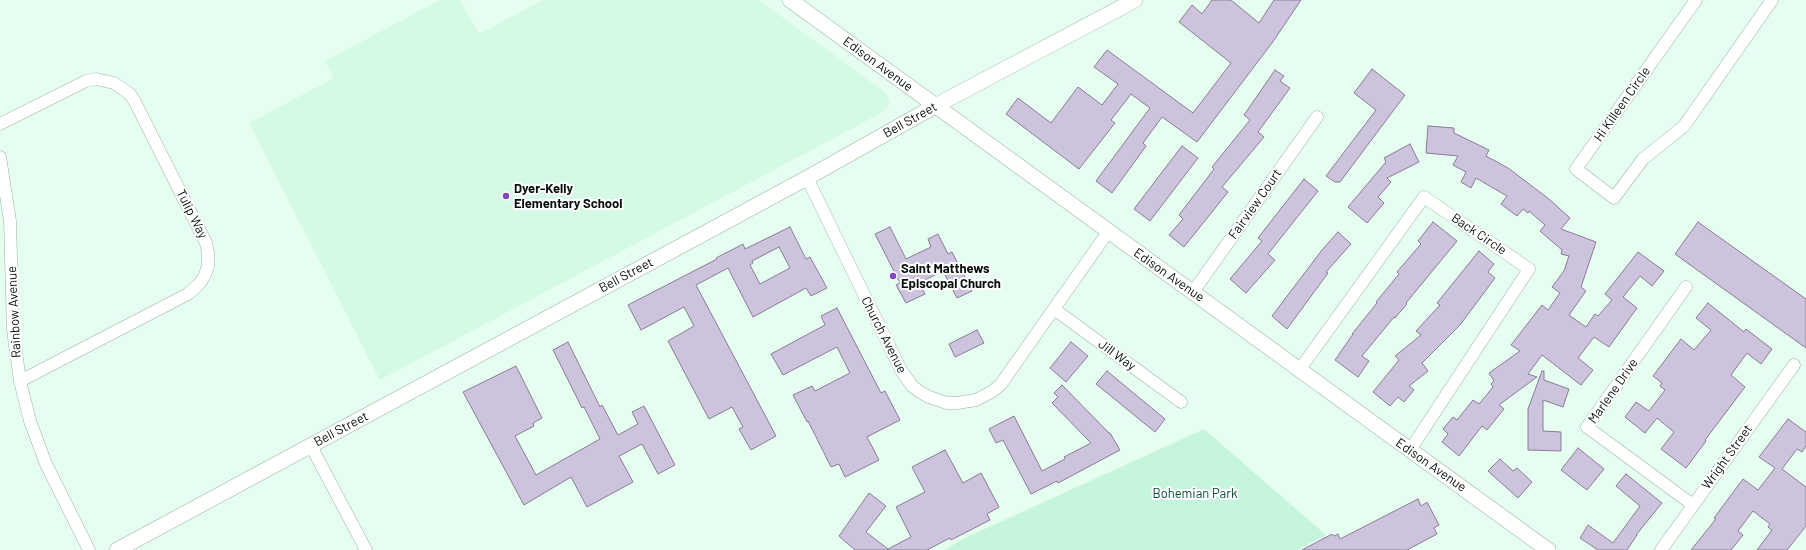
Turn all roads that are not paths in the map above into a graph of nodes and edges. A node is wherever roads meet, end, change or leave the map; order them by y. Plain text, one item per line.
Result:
1 (790, 0) edge
2 (1135, 0) edge
3 (1696, 0) edge
4 (1772, 0) edge
5 (936, 106) junction
6 (1317, 117) dead end
7 (0, 124) edge
8 (0, 157) edge
9 (807, 178) junction
10 (1108, 232) junction
11 (1686, 287) dead end
12 (1193, 292) junction
13 (1054, 308) junction
14 (1794, 365) dead end
15 (1300, 369) junction
16 (20, 381) junction
17 (1181, 402) dead end
18 (311, 446) junction
19 (1410, 450) junction
20 (1693, 505) junction
21 (89, 550) edge
22 (117, 550) edge
23 (366, 550) edge
24 (1548, 550) edge
25 (1661, 550) edge

1 - 5 street, Edison Avenue
2 - 5 street, Bell Street
3 - 4 street, Hi Killeen Circle
5 - 9 street, Bell Street
5 - 10 street, Edison Avenue
6 - 12 street, Fairview Court
7 - 16 street, Tulip Way
8 - 16 street, Rainbow Avenue
9 - 13 street, Church Avenue
9 - 18 street, Bell Street
10 - 12 street, Edison Avenue
10 - 13 street, Church Avenue
11 - 20 street, Marlene Drive
12 - 15 street, Edison Avenue
13 - 17 street, Jill Way
14 - 20 street, Wright Street
15 - 19 street, Edison Avenue
15 - 19 street, Back Circle
16 - 21 street, Rainbow Avenue
18 - 22 street, Bell Street
18 - 23 street
19 - 24 street, Edison Avenue
20 - 25 street, Wright Street

